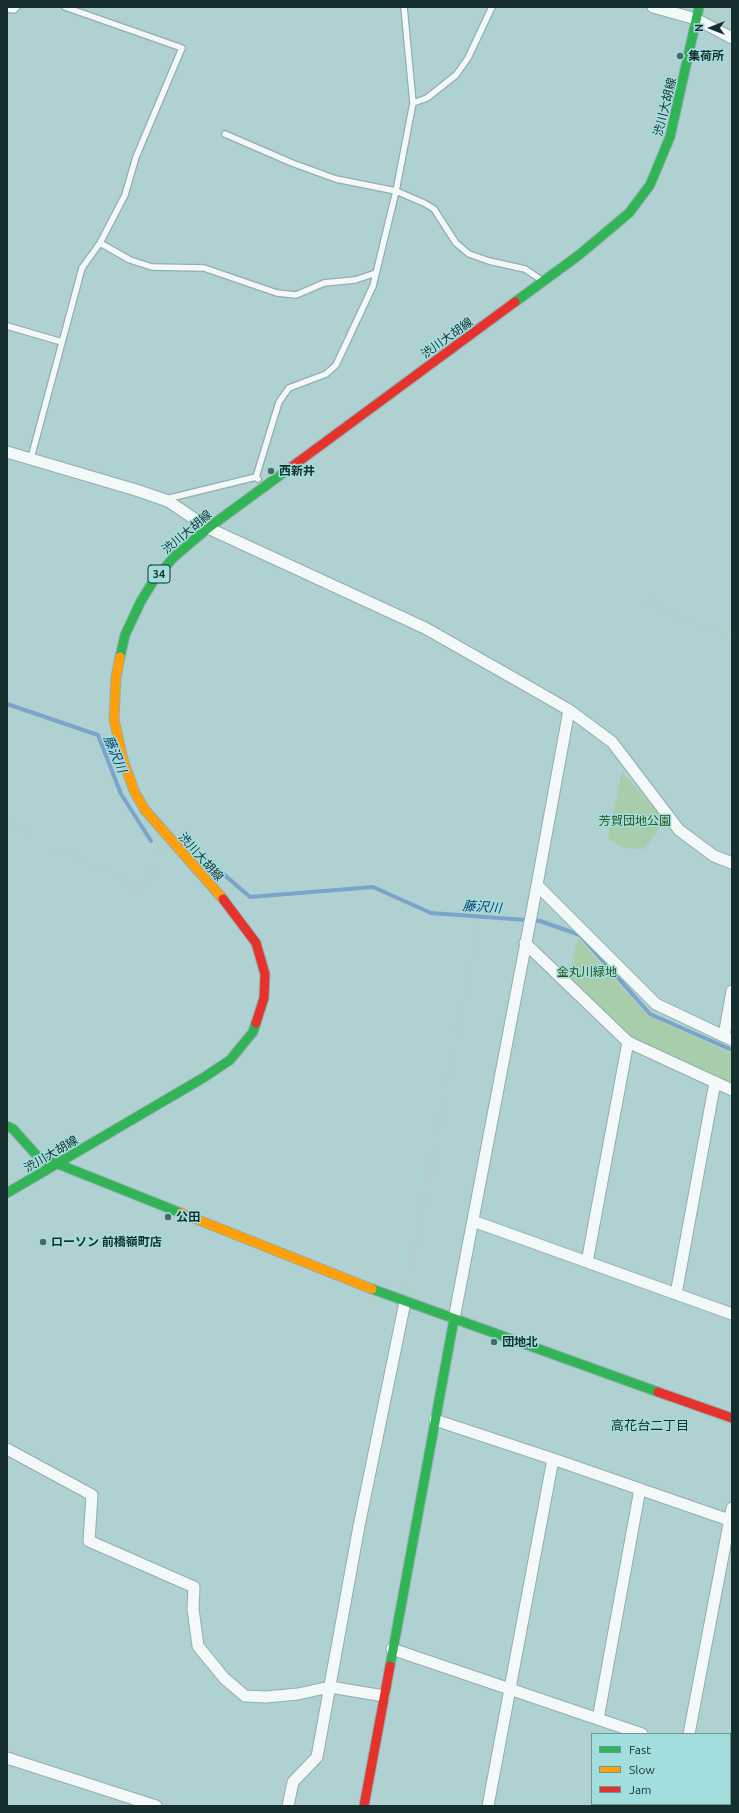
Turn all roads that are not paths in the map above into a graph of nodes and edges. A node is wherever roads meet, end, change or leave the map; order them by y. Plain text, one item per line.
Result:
1 (17, 7) edge
2 (65, 7) edge
3 (404, 7) edge
4 (492, 7) edge
5 (653, 7) edge
6 (699, 7) edge
7 (7, 9) edge
8 (696, 19) junction
9 (732, 38) edge
10 (413, 102) junction
11 (225, 134) dead end
12 (396, 191) junction
13 (100, 243) junction
14 (376, 273) junction
15 (544, 281) junction
16 (7, 326) edge
17 (62, 342) junction
18 (7, 452) edge
19 (31, 458) junction
20 (256, 477) junction
21 (265, 486) junction
22 (164, 500) junction
23 (208, 528) junction
24 (569, 710) junction
25 (732, 862) edge
26 (537, 885) junction
27 (525, 943) junction
28 (732, 991) edge
29 (728, 1038) edge
30 (628, 1042) junction
31 (715, 1082) junction
32 (732, 1090) edge
33 (7, 1126) edge
34 (58, 1164) junction
35 (7, 1193) edge
36 (472, 1221) junction
37 (587, 1262) junction
38 (676, 1294) junction
39 (405, 1302) junction
40 (732, 1314) edge
41 (454, 1319) junction
42 (732, 1418) edge
43 (435, 1420) junction
44 (7, 1449) edge
45 (552, 1459) junction
46 (640, 1489) junction
47 (732, 1508) edge
48 (731, 1521) edge
49 (392, 1649) junction
50 (330, 1687) junction
51 (509, 1688) junction
52 (384, 1696) junction
53 (598, 1719) junction
54 (639, 1733) edge
55 (689, 1733) edge
56 (7, 1758) edge
57 (156, 1806) edge
58 (288, 1806) edge
59 (364, 1806) edge
60 (488, 1806) edge

1 - 7 lane
2 - 13 lane
3 - 10 lane
4 - 10 lane
5 - 8 street
6 - 8 main road, 渋川大胡線 / 34
8 - 9 street
8 - 15 main road, 渋川大胡線 / 34
10 - 12 lane
11 - 12 lane
12 - 14 lane
12 - 15 lane
13 - 14 lane
13 - 17 lane
14 - 20 lane
15 - 21 main road, 渋川大胡線 / 34
16 - 17 lane
17 - 19 lane
18 - 19 street
19 - 22 street
20 - 21 lane
20 - 22 lane
21 - 23 main road, 渋川大胡線 / 34
22 - 23 street
23 - 24 street
23 - 34 main road, 渋川大胡線 / 34
24 - 25 street
24 - 26 street
26 - 27 street
26 - 29 street
27 - 30 street
27 - 36 street
28 - 29 street
30 - 31 street
30 - 37 street
31 - 32 street
31 - 38 street
33 - 34 main road
34 - 35 main road, 渋川大胡線 / 34
34 - 39 main road
36 - 37 street
36 - 41 street
37 - 38 street
38 - 40 street
39 - 41 main road
39 - 50 street
41 - 42 main road
41 - 43 main road
43 - 45 street
43 - 49 main road
44 - 50 street
45 - 46 street
45 - 51 street
46 - 48 street
46 - 53 street
47 - 48 street
48 - 55 street
49 - 51 street
49 - 52 main road
50 - 52 street
50 - 58 street
51 - 53 street
51 - 60 street
52 - 59 main road
53 - 54 street
56 - 57 street

